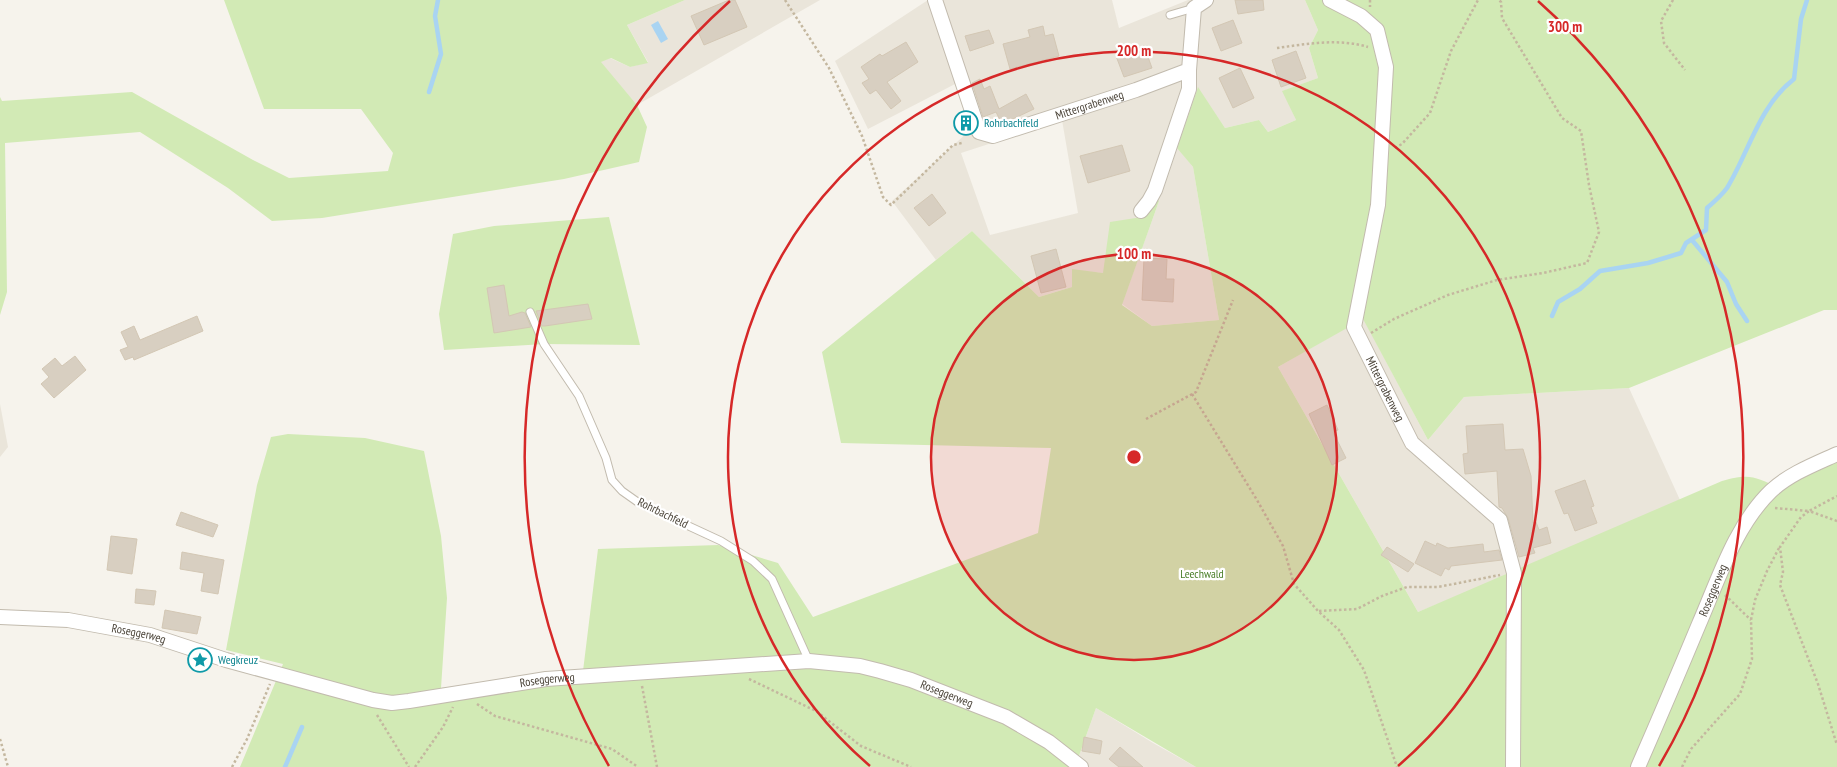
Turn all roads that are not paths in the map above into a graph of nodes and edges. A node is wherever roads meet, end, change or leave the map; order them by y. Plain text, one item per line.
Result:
1 (935, 0) edge
2 (1206, 0) edge
3 (1330, 0) edge
4 (1194, 8) junction
5 (1170, 15) dead end
6 (1189, 70) junction
7 (1141, 211) dead end
8 (530, 312) dead end
9 (1837, 454) edge
10 (0, 617) edge
11 (810, 661) junction
12 (1081, 767) edge
13 (1513, 767) edge
14 (1638, 767) edge

1 - 6 street, Mittergrabenweg
2 - 4 street
3 - 13 street, Mittergrabenweg
4 - 5 lane
4 - 6 street
6 - 7 street
8 - 11 lane, Rohrbachfeld
9 - 14 street, Roseggerweg
10 - 11 street, Roseggerweg
11 - 12 street, Roseggerweg

